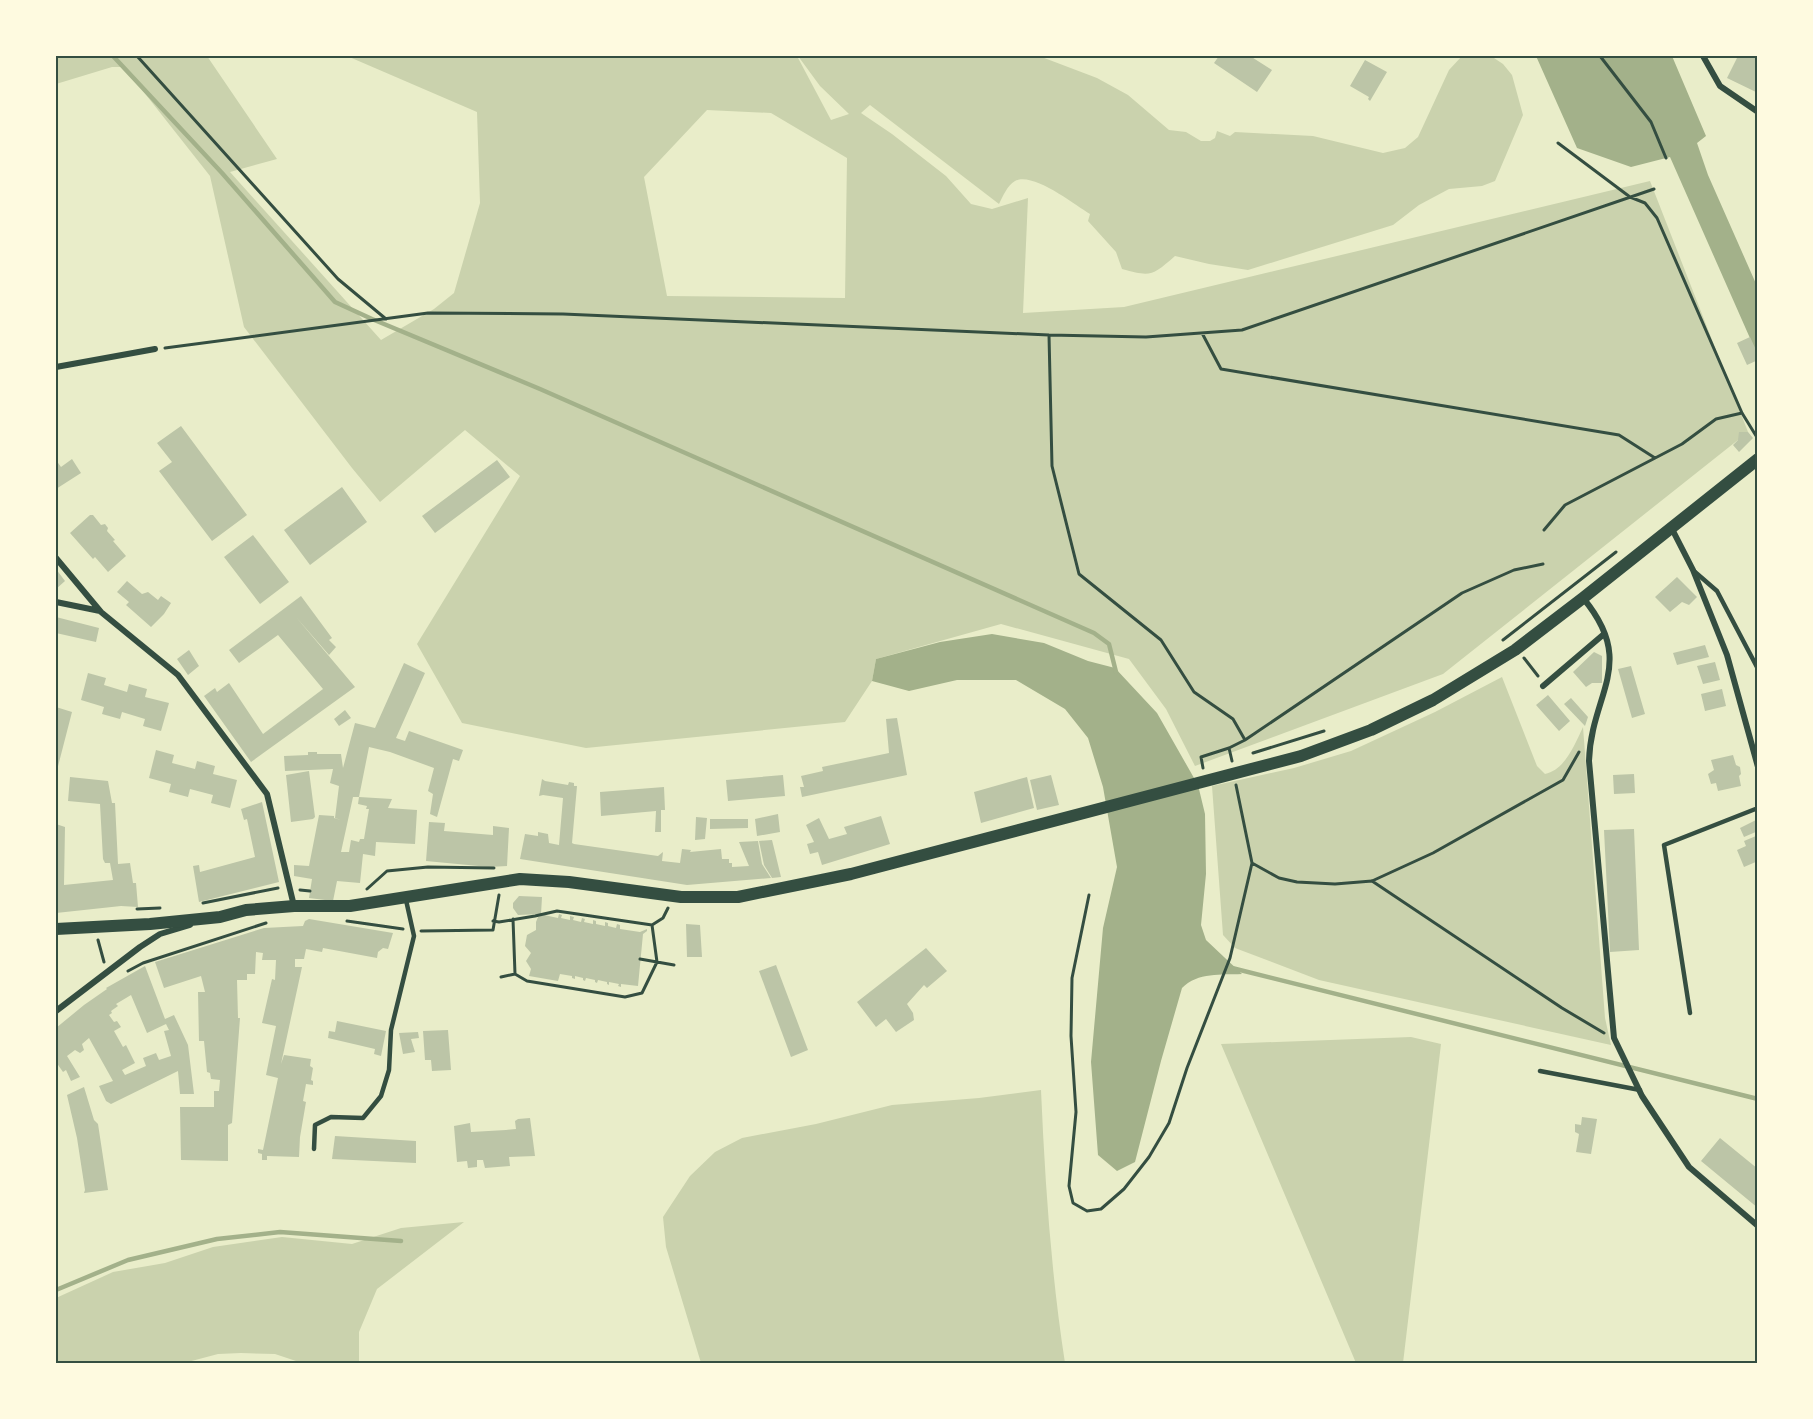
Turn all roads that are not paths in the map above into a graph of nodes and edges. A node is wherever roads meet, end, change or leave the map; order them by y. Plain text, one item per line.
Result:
1 (1703, 56) edge
2 (1758, 112) edge
3 (155, 349) road end
4 (56, 367) edge
5 (1758, 459) edge
6 (1670, 527) junction
7 (56, 558) edge
8 (1693, 570) junction
9 (1583, 598) junction
10 (56, 602) edge
11 (101, 612) junction
12 (1604, 634) junction
13 (1758, 669) edge
14 (1543, 686) dead end
15 (1758, 767) edge
16 (1758, 808) edge
17 (406, 897) junction
18 (294, 906) junction
19 (220, 917) junction
20 (56, 929) edge
21 (56, 1011) edge
22 (1690, 1013) dead end
23 (1540, 1071) dead end
24 (1640, 1090) junction
25 (314, 1149) dead end
26 (1758, 1226) edge

1 - 2 street
3 - 4 street
5 - 6 main road
6 - 8 street
6 - 9 main road
7 - 11 street
8 - 13 lane
8 - 15 street
9 - 12 street
9 - 17 main road
10 - 11 street
11 - 18 street
12 - 14 street
12 - 24 street
16 - 22 lane
17 - 18 main road
17 - 25 lane
18 - 19 main road
19 - 20 main road
19 - 21 street
23 - 24 lane
24 - 26 street

